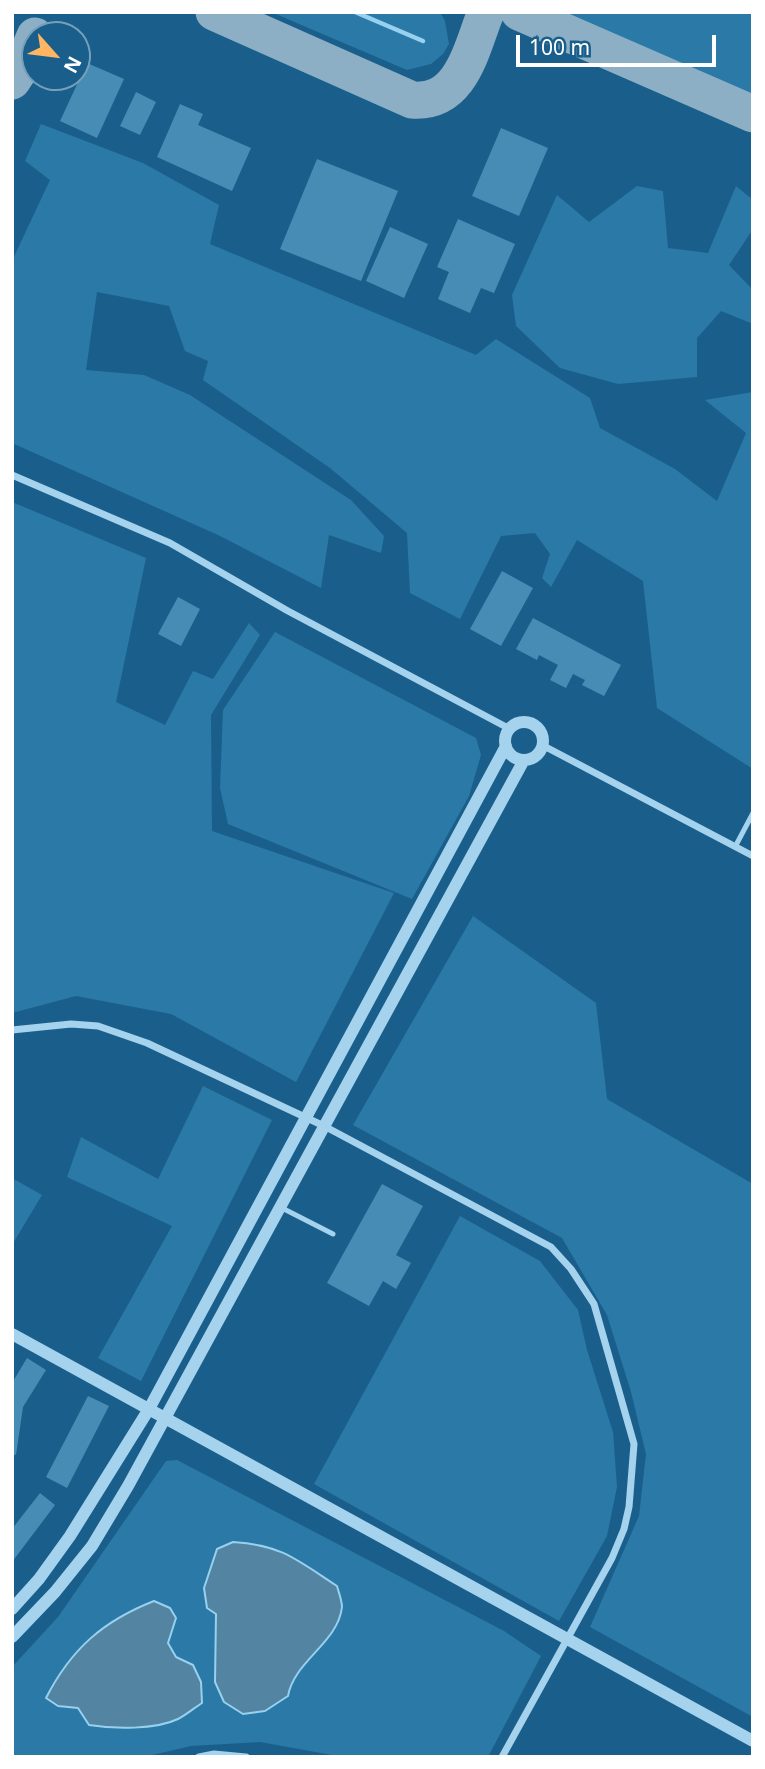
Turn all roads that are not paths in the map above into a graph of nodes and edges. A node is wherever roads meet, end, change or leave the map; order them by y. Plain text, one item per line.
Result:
1 (12, 475) edge
2 (510, 729) junction
3 (542, 744) junction
4 (506, 746) junction
5 (524, 760) junction
6 (753, 813) edge
7 (736, 846) junction
8 (753, 856) edge
9 (12, 1030) edge
10 (306, 1118) junction
11 (324, 1126) junction
12 (280, 1207) junction
13 (333, 1234) dead end
14 (12, 1334) edge
15 (149, 1409) junction
16 (166, 1418) junction
17 (12, 1609) edge
18 (12, 1637) edge
19 (567, 1639) junction
20 (753, 1741) edge
21 (199, 1757) edge
22 (246, 1757) edge
23 (502, 1757) edge

1 - 2 street
2 - 3 street
2 - 4 street
3 - 5 street
3 - 7 street
4 - 5 street
4 - 10 street
5 - 11 street
6 - 7 lane
7 - 8 street
9 - 10 street
10 - 11 street
10 - 15 street
11 - 12 street
11 - 19 street
12 - 13 lane
12 - 16 street
14 - 15 street
15 - 16 street
15 - 17 street
16 - 18 street
16 - 19 street
19 - 20 street
19 - 23 street
21 - 22 street

